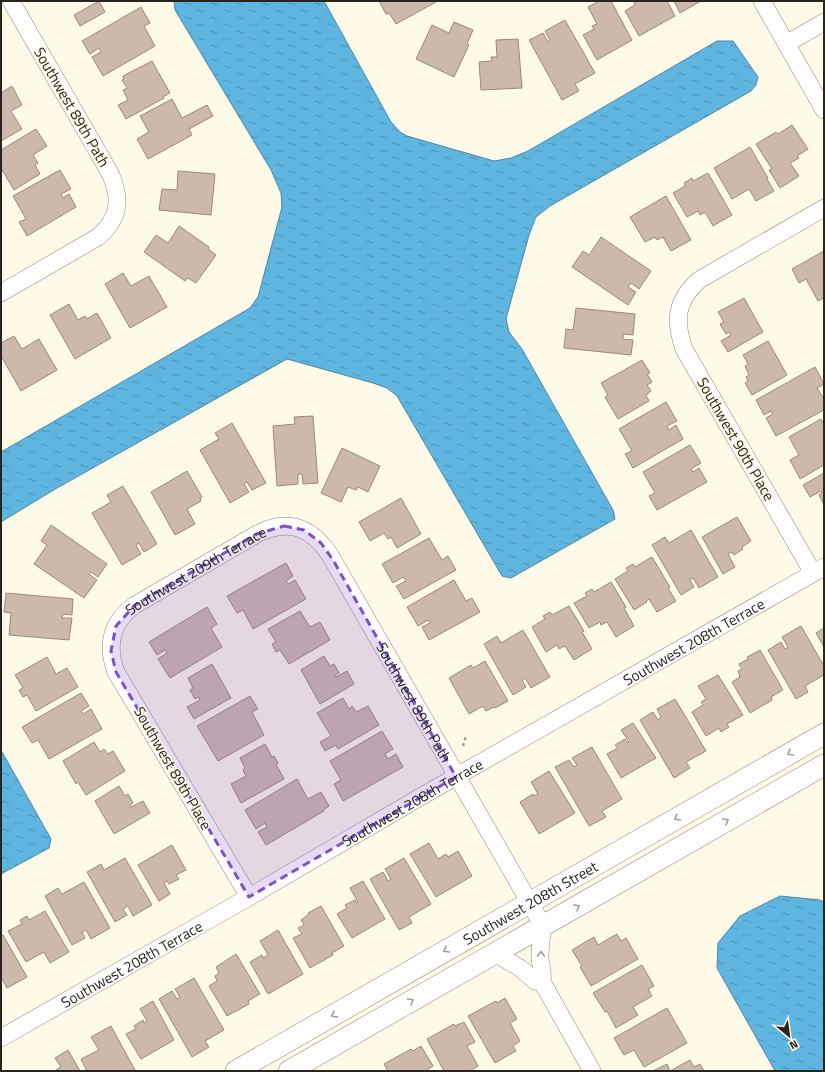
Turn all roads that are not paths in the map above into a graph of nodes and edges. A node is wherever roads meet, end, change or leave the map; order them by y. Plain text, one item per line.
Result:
1 (11, 1) edge
2 (762, 1) edge
3 (824, 22) edge
4 (786, 44) junction
5 (824, 110) edge
6 (824, 208) edge
7 (1, 293) edge
8 (292, 526) joint
9 (819, 570) edge
10 (112, 635) joint
11 (824, 734) edge
12 (824, 765) edge
13 (456, 777) junction
14 (249, 897) junction
15 (529, 903) junction
16 (543, 926) junction
17 (494, 953) junction
18 (542, 982) junction
19 (1, 1038) edge
20 (236, 1071) edge
21 (289, 1071) edge
22 (592, 1071) edge

1 - 7 street, Southwest 89th Path
2 - 4 street
3 - 4 street
4 - 5 street
6 - 9 street, Southwest 90th Place
8 - 10 street, Southwest 209th Terrace
8 - 13 street, Southwest 89th Path
9 - 13 street, Southwest 208th Terrace
10 - 14 street, Southwest 89th Place
11 -> 15 street, Southwest 208th Street
16 -> 12 street, Southwest 208th Street
13 - 14 street, Southwest 208th Terrace
13 - 15 street, Southwest 89th Path
14 - 19 street, Southwest 208th Terrace
15 - 16 street, Southwest 89th Path
15 -> 20 street, Southwest 208th Street
16 - 17 street, Southwest 208th Street
18 -> 16 street
17 - 18 street
21 -> 17 street, Southwest 208th Street
18 - 22 street

